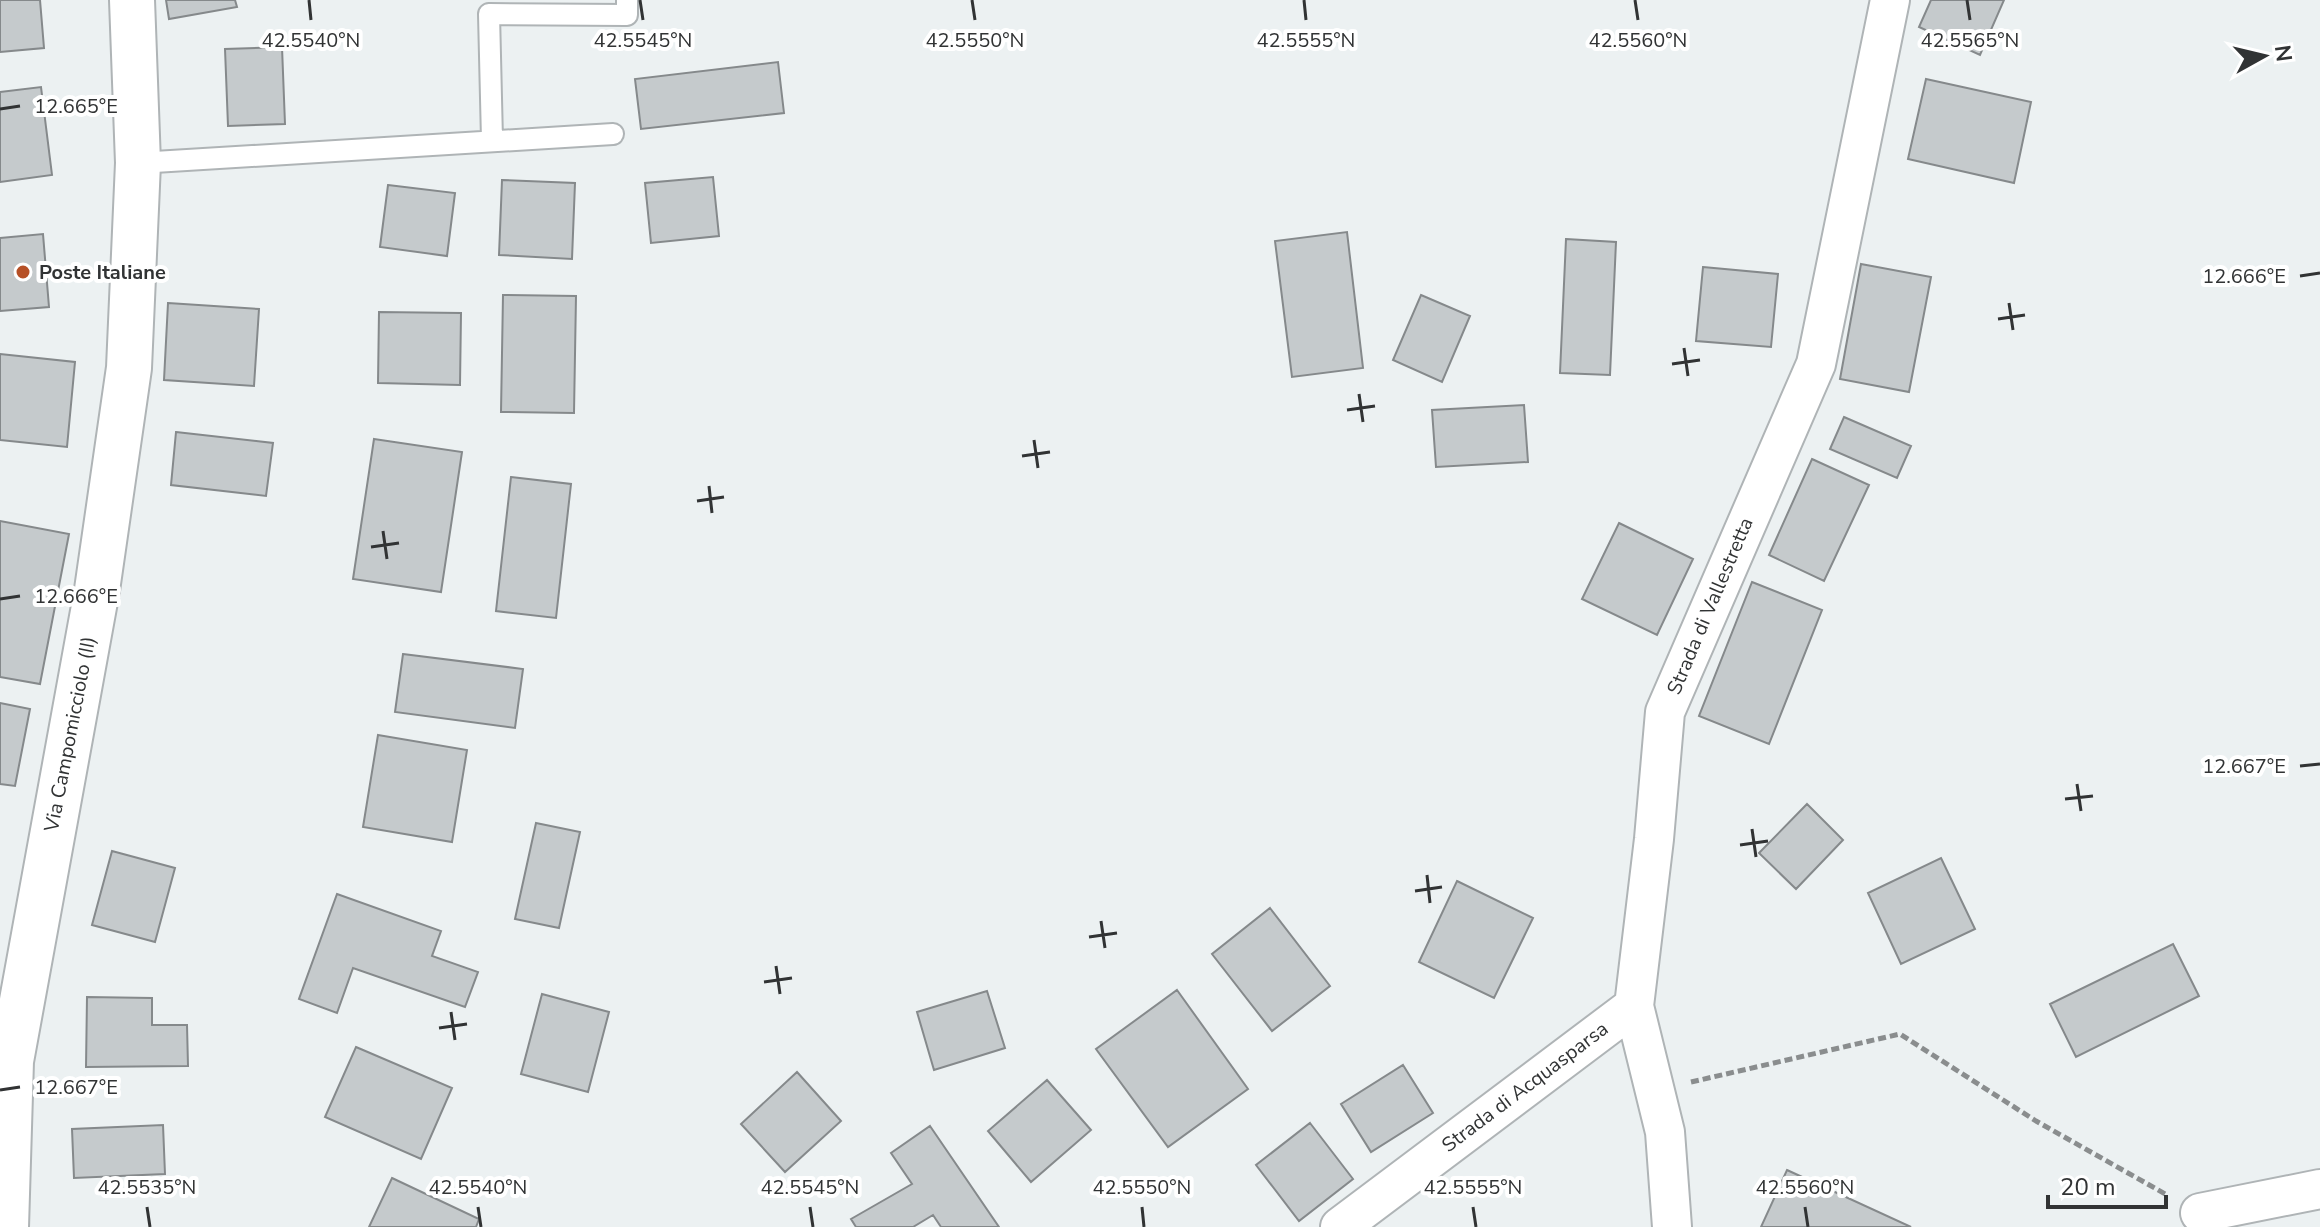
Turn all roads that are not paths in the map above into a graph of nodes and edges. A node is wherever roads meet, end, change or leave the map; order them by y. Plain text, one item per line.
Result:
1 (132, 0) edge
2 (627, 0) edge
3 (1890, 0) edge
4 (613, 134) dead end
5 (492, 140) junction
6 (138, 163) junction
7 (1634, 1006) junction
8 (2320, 1189) edge
9 (2200, 1213) road end
10 (4, 1219) edge
11 (1340, 1227) edge
12 (1672, 1227) edge

1 - 6 main road, Via Campomicciolo (II)
2 - 5 lane
3 - 7 street, Strada di Vallestretta
4 - 5 lane
5 - 6 lane
6 - 10 main road, Via Campomicciolo (II)
7 - 11 street, Strada di Acquasparsa
7 - 12 street, Strada di Vallestretta
8 - 9 street

